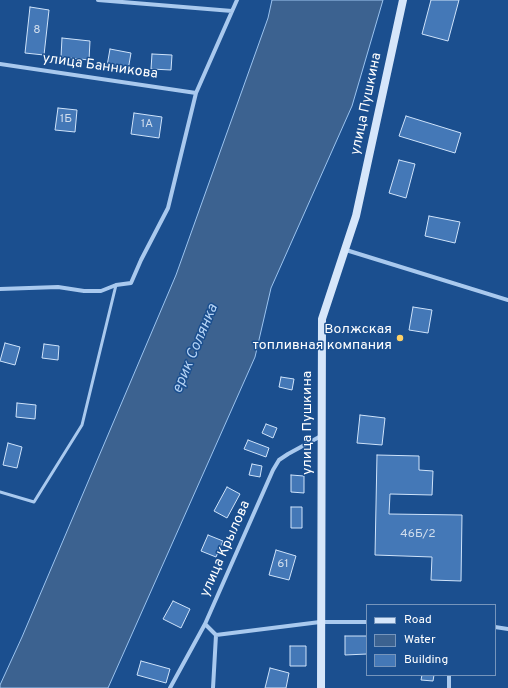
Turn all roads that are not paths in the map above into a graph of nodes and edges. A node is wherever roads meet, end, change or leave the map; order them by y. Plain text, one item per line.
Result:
1 (98, 0) edge
2 (237, 0) edge
3 (403, 0) edge
4 (232, 11) junction
5 (0, 64) edge
6 (196, 93) junction
7 (346, 250) junction
8 (116, 285) junction
9 (0, 289) edge
10 (508, 300) edge
11 (321, 436) junction
12 (0, 492) edge
13 (320, 622) junction
14 (366, 622) edge
15 (205, 624) junction
16 (496, 628) edge
17 (508, 629) edge
18 (216, 635) junction
19 (449, 676) edge
20 (170, 688) edge
21 (213, 688) edge
22 (321, 688) edge
23 (449, 688) edge

1 - 4 street
2 - 4 street
3 - 7 main road, улица Пушкина
4 - 6 street
5 - 6 street, улица Банникова
6 - 8 street
7 - 10 street
7 - 11 main road, улица Пушкина
8 - 9 street
8 - 12 lane
11 - 13 main road, улица Пушкина
11 - 15 street, улица Крылова
13 - 14 street
13 - 18 street
13 - 22 main road, улица Пушкина
15 - 18 street
15 - 20 street, улица Крылова
16 - 17 street
18 - 21 street
19 - 23 street

